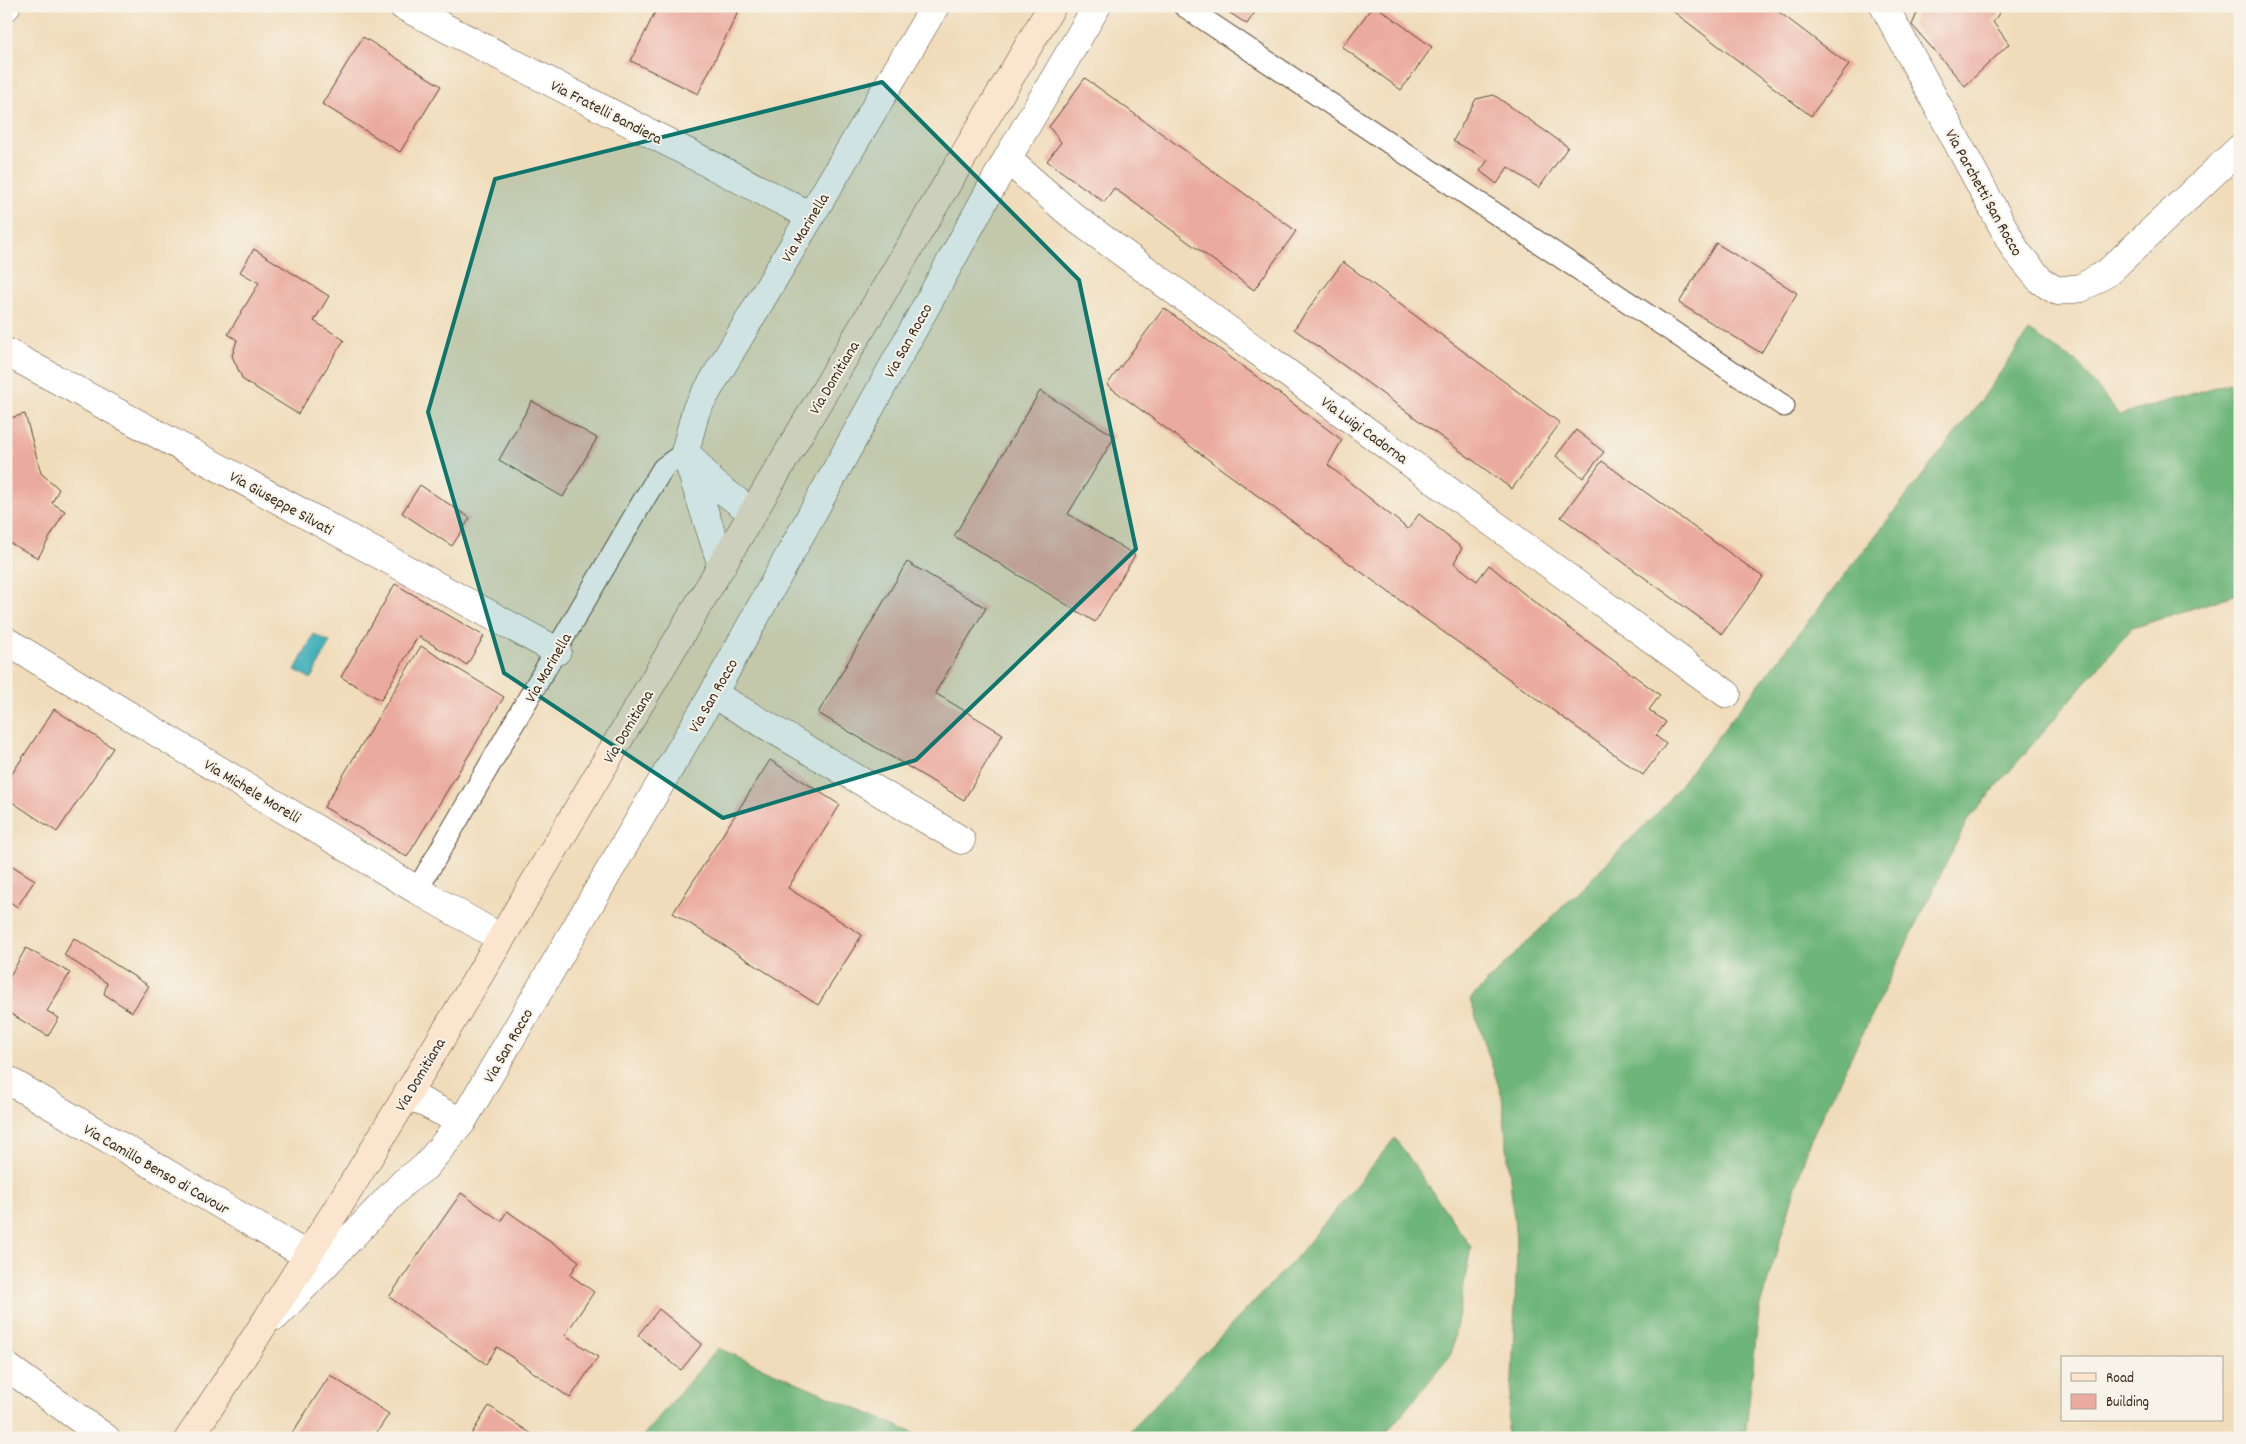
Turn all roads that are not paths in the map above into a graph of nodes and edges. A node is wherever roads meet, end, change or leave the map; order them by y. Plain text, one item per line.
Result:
1 (403, 6) edge
2 (935, 6) edge
3 (1052, 6) edge
4 (1097, 6) edge
5 (1184, 6) edge
6 (1884, 6) edge
7 (2240, 148) edge
8 (1007, 158) junction
9 (811, 216) junction
10 (6, 352) edge
11 (1784, 406) dead end
12 (685, 452) junction
13 (752, 513) junction
14 (722, 566) junction
15 (6, 641) edge
16 (557, 651) junction
17 (713, 694) junction
18 (1727, 694) dead end
19 (961, 840) dead end
20 (417, 890) junction
21 (501, 938) junction
22 (6, 1079) edge
23 (407, 1094) junction
24 (462, 1122) junction
25 (308, 1256) junction
26 (259, 1334) junction
27 (6, 1366) edge
28 (106, 1438) edge
29 (189, 1438) edge

1 - 9 street, Via Fratelli Bandiera
2 - 9 street, Via Marinella
3 - 13 street, Via Domitiana
4 - 8 street, Via San Rocco
5 - 11 lane
6 - 7 street, Via Parchetti San Rocco
8 - 17 street, Via San Rocco
8 - 18 street, Via Luigi Cadorna
9 - 12 street, Via Marinella
10 - 16 street, Via Giuseppe Silvati
12 - 13 street
12 - 14 street
12 - 16 lane, Via Marinella
13 - 14 street, Via Domitiana
14 - 21 street, Via Domitiana
15 - 20 street, Via Michele Morelli
16 - 20 lane, Via Marinella
17 - 19 street
17 - 24 street, Via San Rocco
20 - 21 street, Via Michele Morelli
21 - 23 street, Via Domitiana
22 - 25 street, Via Camillo Benso di Cavour
23 - 24 street
23 - 25 street, Via Domitiana
24 - 26 street, Via San Rocco
25 - 26 street, Via Domitiana
26 - 29 street, Via Domitiana
27 - 28 street

